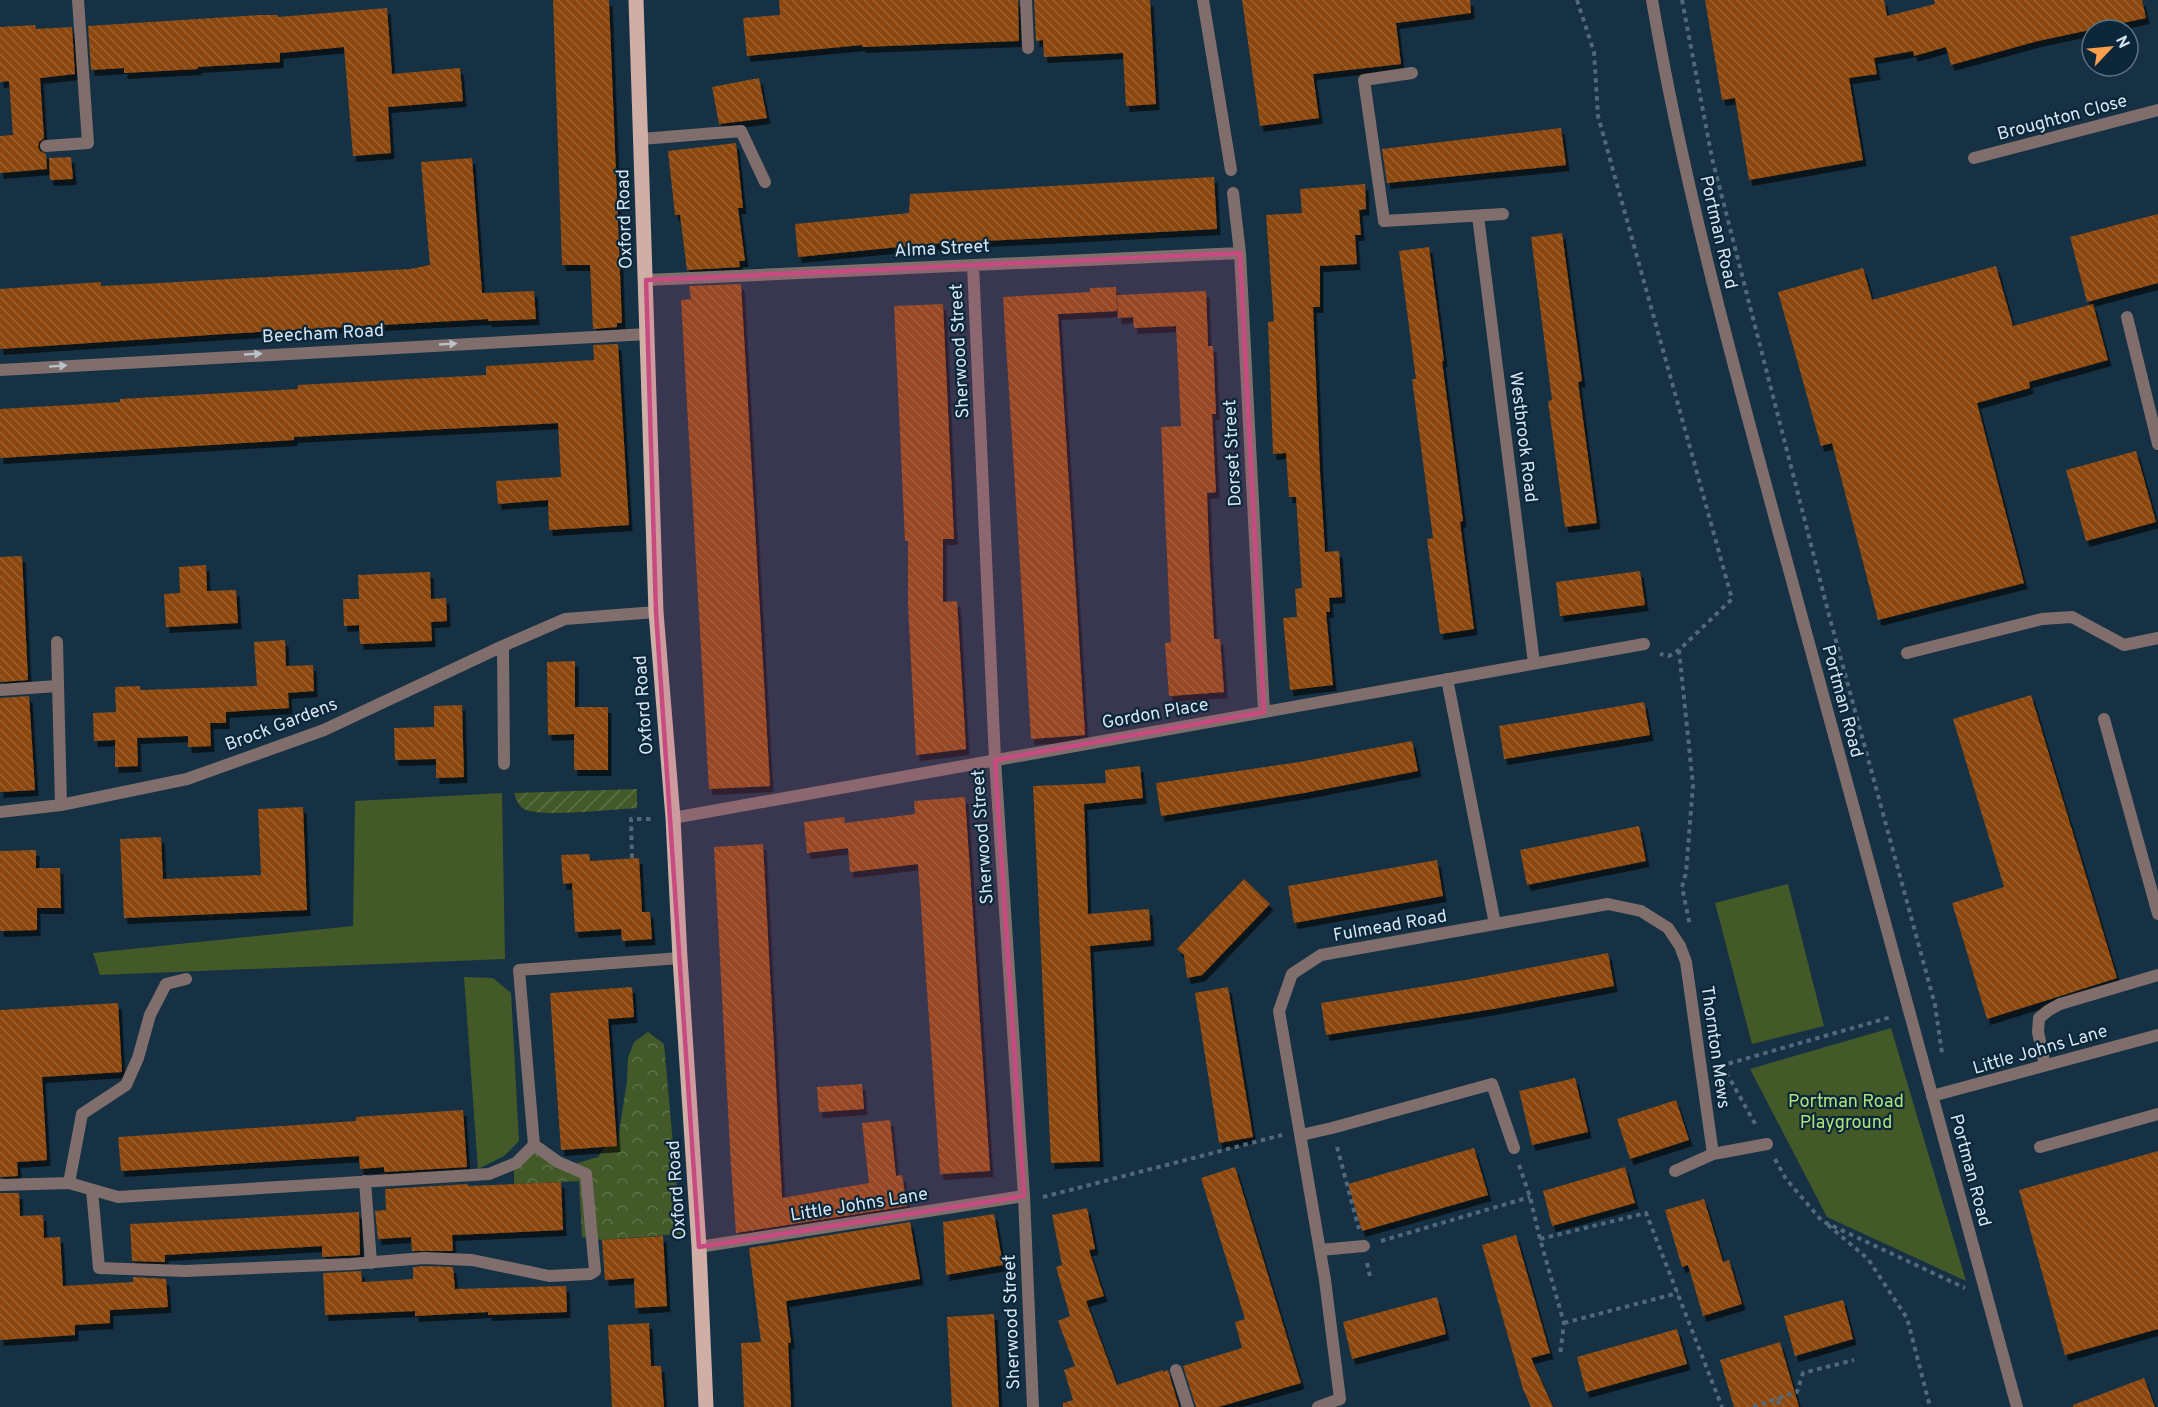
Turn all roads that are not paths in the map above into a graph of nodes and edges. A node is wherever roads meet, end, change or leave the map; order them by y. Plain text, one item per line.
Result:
1 (78, 0) edge
2 (636, 0) edge
3 (1026, 0) edge
4 (1203, 0) edge
5 (1652, 0) edge
6 (1028, 48) dead end
7 (1412, 73) dead end
8 (2158, 110) edge
9 (641, 139) junction
10 (46, 146) dead end
11 (1974, 158) dead end
12 (1231, 170) dead end
13 (765, 182) dead end
14 (1233, 193) dead end
15 (1503, 213) dead end
16 (1478, 216) junction
17 (1240, 253) junction
18 (973, 265) junction
19 (646, 280) junction
20 (2127, 317) dead end
21 (648, 333) junction
22 (0, 370) edge
23 (2158, 444) edge
24 (656, 612) junction
25 (2158, 638) edge
26 (57, 642) dead end
27 (1644, 644) road end
28 (503, 646) junction
29 (1907, 653) dead end
30 (1534, 663) junction
31 (1447, 679) junction
32 (57, 686) junction
33 (0, 690) edge
34 (1264, 712) junction
35 (2104, 719) dead end
36 (996, 760) junction
37 (504, 764) dead end
38 (62, 805) junction
39 (0, 812) edge
40 (673, 818) junction
41 (2158, 914) edge
42 (1495, 924) junction
43 (1680, 946) joint
44 (680, 958) junction
45 (2158, 975) edge
46 (186, 979) dead end
47 (2158, 1035) edge
48 (2045, 1065) junction
49 (1932, 1096) junction
50 (2158, 1114) edge
51 (1301, 1135) junction
52 (1767, 1144) road end
53 (534, 1145) junction
54 (2040, 1147) dead end
55 (1514, 1148) road end
56 (1713, 1154) junction
57 (1675, 1171) dead end
58 (365, 1181) junction
59 (69, 1183) junction
60 (0, 1185) edge
61 (92, 1190) junction
62 (1024, 1196) junction
63 (1364, 1246) road end
64 (699, 1247) junction
65 (1320, 1250) junction
66 (371, 1263) junction
67 (1176, 1370) dead end
68 (706, 1407) edge
69 (1033, 1407) edge
70 (1188, 1407) edge
71 (1318, 1407) edge
72 (2017, 1407) edge

1 - 10 street
2 - 9 main road, Oxford Road
3 - 6 street
4 - 12 street
5 - 49 street, Portman Road
7 - 16 street
8 - 11 street, Broughton Close
9 - 13 street
9 - 19 main road, Oxford Road
14 - 17 street, Dorset Street
15 - 16 street
16 - 30 street, Westbrook Road
17 - 18 street, Alma Street
17 - 34 street, Dorset Street
18 - 19 street, Alma Street
18 - 36 street, Sherwood Street
19 - 21 main road, Oxford Road
20 - 23 street
22 -> 21 street, Beecham Road
21 - 24 main road, Oxford Road
24 - 28 street, Brock Gardens
24 - 40 main road, Oxford Road
25 - 29 street
26 - 32 street
27 - 30 street, Gordon Place
28 - 37 street
28 - 38 street, Brock Gardens
30 - 31 street, Gordon Place
31 - 34 street, Gordon Place
31 - 42 street
32 - 33 street
32 - 38 street
34 - 36 street, Gordon Place
35 - 41 street
36 - 40 street, Gordon Place
36 - 62 street, Sherwood Street
38 - 39 street, Brock Gardens
40 - 44 main road, Oxford Road
42 - 43 street, Fulmead Road
42 - 51 street, Fulmead Road
43 - 56 street, Thornton Mews
44 - 53 street
44 - 64 main road, Oxford Road
45 - 48 street
46 - 59 street
47 - 48 street, Little Johns Lane
48 - 49 street, Little Johns Lane
49 - 72 street, Portman Road
50 - 54 street
51 - 55 street
51 - 65 street, Fulmead Road
52 - 56 street
53 - 58 street
53 - 66 street
56 - 57 street
58 - 61 street
58 - 66 street
59 - 60 street
59 - 61 street
61 - 66 street
62 - 64 street, Little Johns Lane
62 - 69 street, Sherwood Street
63 - 65 street
64 - 68 main road, Oxford Road
65 - 71 street, Fulmead Road
67 - 70 street

